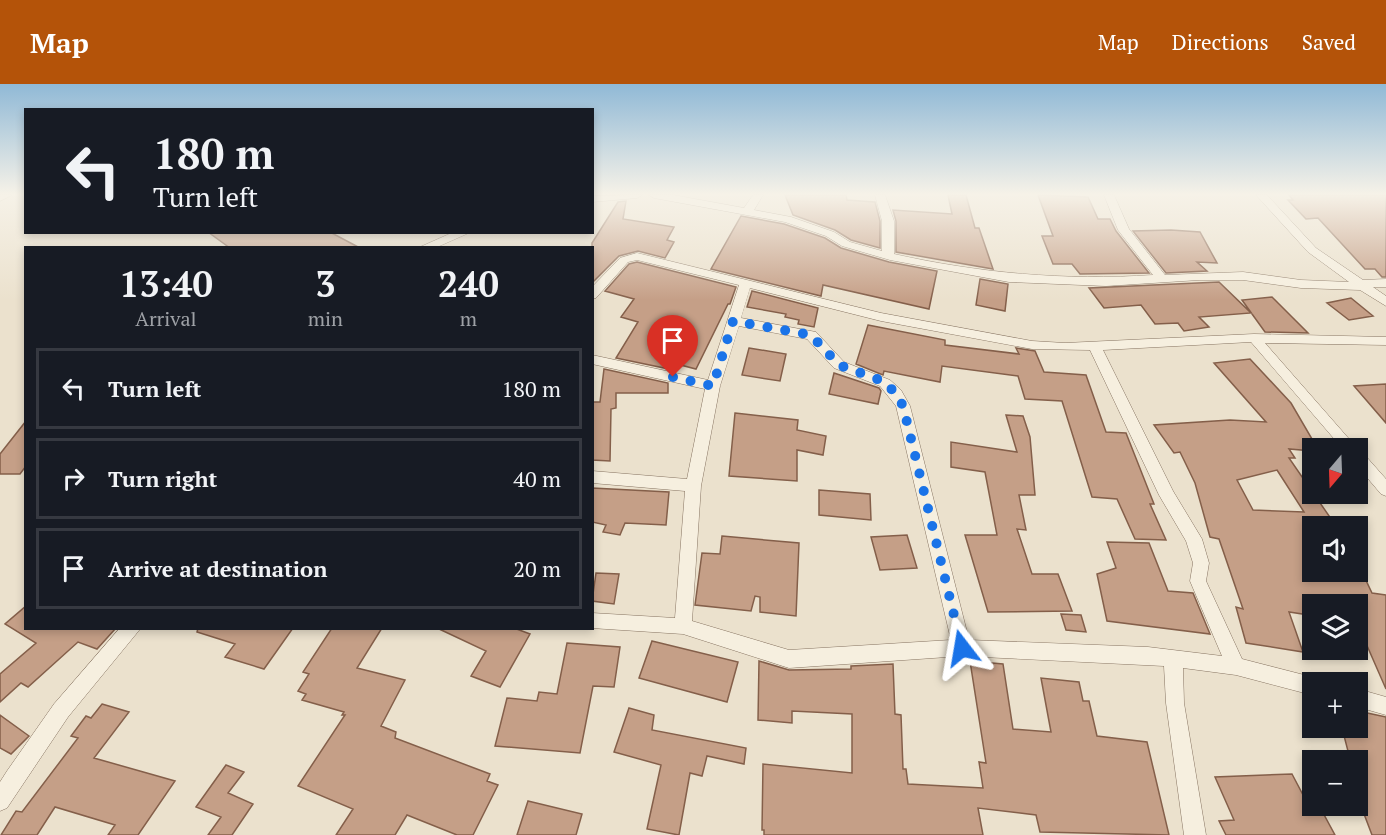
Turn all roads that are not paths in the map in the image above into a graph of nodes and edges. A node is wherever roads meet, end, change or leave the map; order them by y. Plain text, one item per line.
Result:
1 (819, 230) edge
2 (888, 230) edge
3 (1124, 230) edge
4 (1294, 230) edge
5 (461, 234) edge
6 (428, 246) edge
7 (888, 256) junction
8 (1161, 278) junction
9 (746, 283) junction
10 (1386, 283) edge
11 (1362, 285) junction
12 (594, 293) edge
13 (1386, 302) edge
14 (733, 321) junction
15 (1254, 338) junction
16 (1386, 341) edge
17 (1094, 345) junction
18 (594, 359) edge
19 (713, 386) junction
20 (1341, 438) edge
21 (1368, 469) edge
22 (594, 477) edge
23 (693, 486) junction
24 (1386, 490) edge
25 (594, 621) edge
26 (683, 626) junction
27 (130, 630) edge
28 (962, 648) junction
29 (1173, 657) junction
30 (1236, 666) junction
31 (1302, 683) edge
32 (1368, 701) edge
33 (1386, 706) edge
34 (0, 801) edge
35 (1195, 835) edge

1 - 7 street
2 - 7 street
3 - 8 street
4 - 11 street
5 - 6 street
7 - 8 street
8 - 11 street
9 - 12 street
9 - 14 street
9 - 17 street
10 - 11 street
11 - 13 street
14 - 19 street
14 - 28 street
15 - 16 street
15 - 17 street
15 - 20 street
17 - 30 street
18 - 19 street
19 - 23 street
21 - 24 street
22 - 23 street
23 - 26 street
25 - 26 street
26 - 28 street
27 - 34 street
28 - 29 street
29 - 30 street
29 - 35 street
30 - 31 street
32 - 33 street

